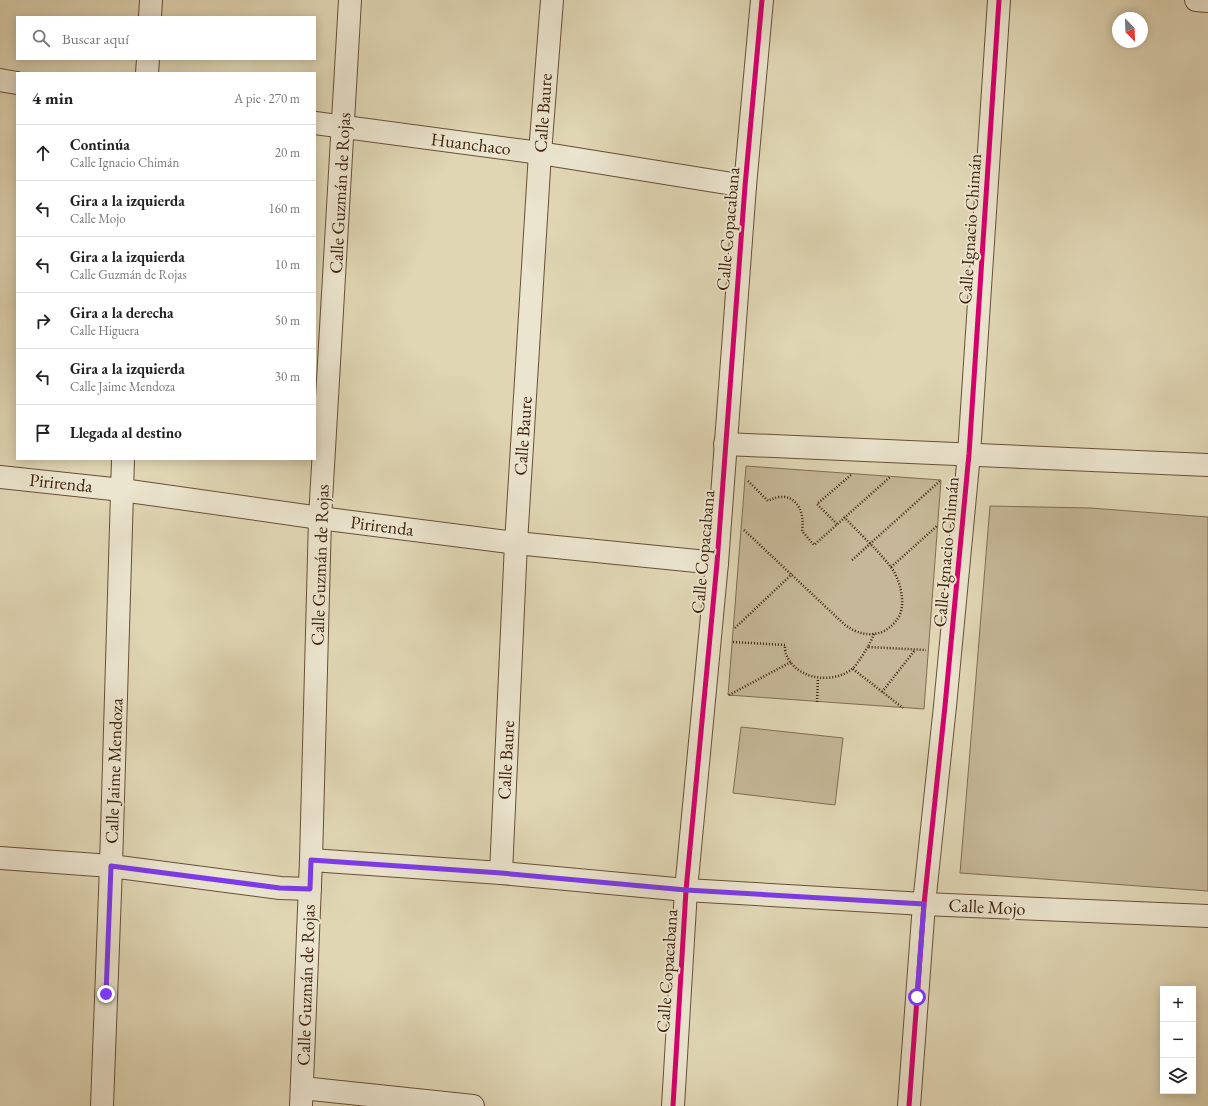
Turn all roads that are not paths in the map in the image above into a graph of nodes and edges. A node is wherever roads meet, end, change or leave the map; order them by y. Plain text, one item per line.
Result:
1 (151, 0) edge
2 (350, 0) edge
3 (552, 0) edge
4 (762, 0) edge
5 (999, 0) edge
6 (1196, 0) edge
7 (1208, 1) edge
8 (150, 16) edge
9 (148, 60) edge
10 (147, 72) edge
11 (0, 80) edge
12 (16, 82) edge
13 (316, 123) edge
14 (344, 128) junction
15 (540, 153) junction
16 (745, 186) junction
17 (725, 444) junction
18 (969, 454) junction
19 (123, 460) edge
20 (1208, 461) edge
21 (0, 477) edge
22 (122, 490) junction
23 (320, 518) junction
24 (516, 543) junction
25 (716, 563) junction
26 (0, 858) edge
27 (311, 860) junction
28 (111, 866) junction
29 (501, 873) junction
30 (310, 889) junction
31 (686, 890) junction
32 (924, 904) junction
33 (1208, 916) edge
34 (302, 1097) edge
35 (102, 1106) edge
36 (473, 1106) edge
37 (673, 1106) edge
38 (909, 1106) edge

1 - 8 street
2 - 14 street, Calle Guzmán de Rojas
3 - 15 street, Calle Baure
4 - 16 street, Calle Copacabana
5 - 18 street, Calle Ignacio Chimán
6 - 7 street
9 - 10 street
11 - 12 street
13 - 14 street, Huanchaco
14 - 15 street, Huanchaco
14 - 23 street, Calle Guzmán de Rojas
15 - 16 street, Huanchaco
15 - 24 street, Calle Baure
16 - 17 street, Calle Copacabana
17 - 18 street
17 - 25 street, Calle Copacabana
18 - 20 street
18 - 32 street, Calle Ignacio Chimán
19 - 22 street, Calle Jaime Mendoza
21 - 22 street, Pirirenda
22 - 23 street, Pirirenda
22 - 28 street, Calle Jaime Mendoza
23 - 24 street, Pirirenda
23 - 27 street, Calle Guzmán de Rojas
24 - 25 street, Pirirenda
24 - 29 street, Calle Baure
25 - 31 street, Calle Copacabana
26 - 28 street
27 - 29 street, Calle Mojo
27 - 30 street, Calle Guzmán de Rojas
28 - 30 street
28 - 35 street, Calle Jaime Mendoza
29 - 31 street, Calle Mojo
30 - 34 street, Calle Guzmán de Rojas
31 - 32 street, Calle Mojo
31 - 37 street, Calle Copacabana
32 - 33 street, Calle Mojo
32 - 38 street, Calle Ignacio Chimán
34 - 36 street

